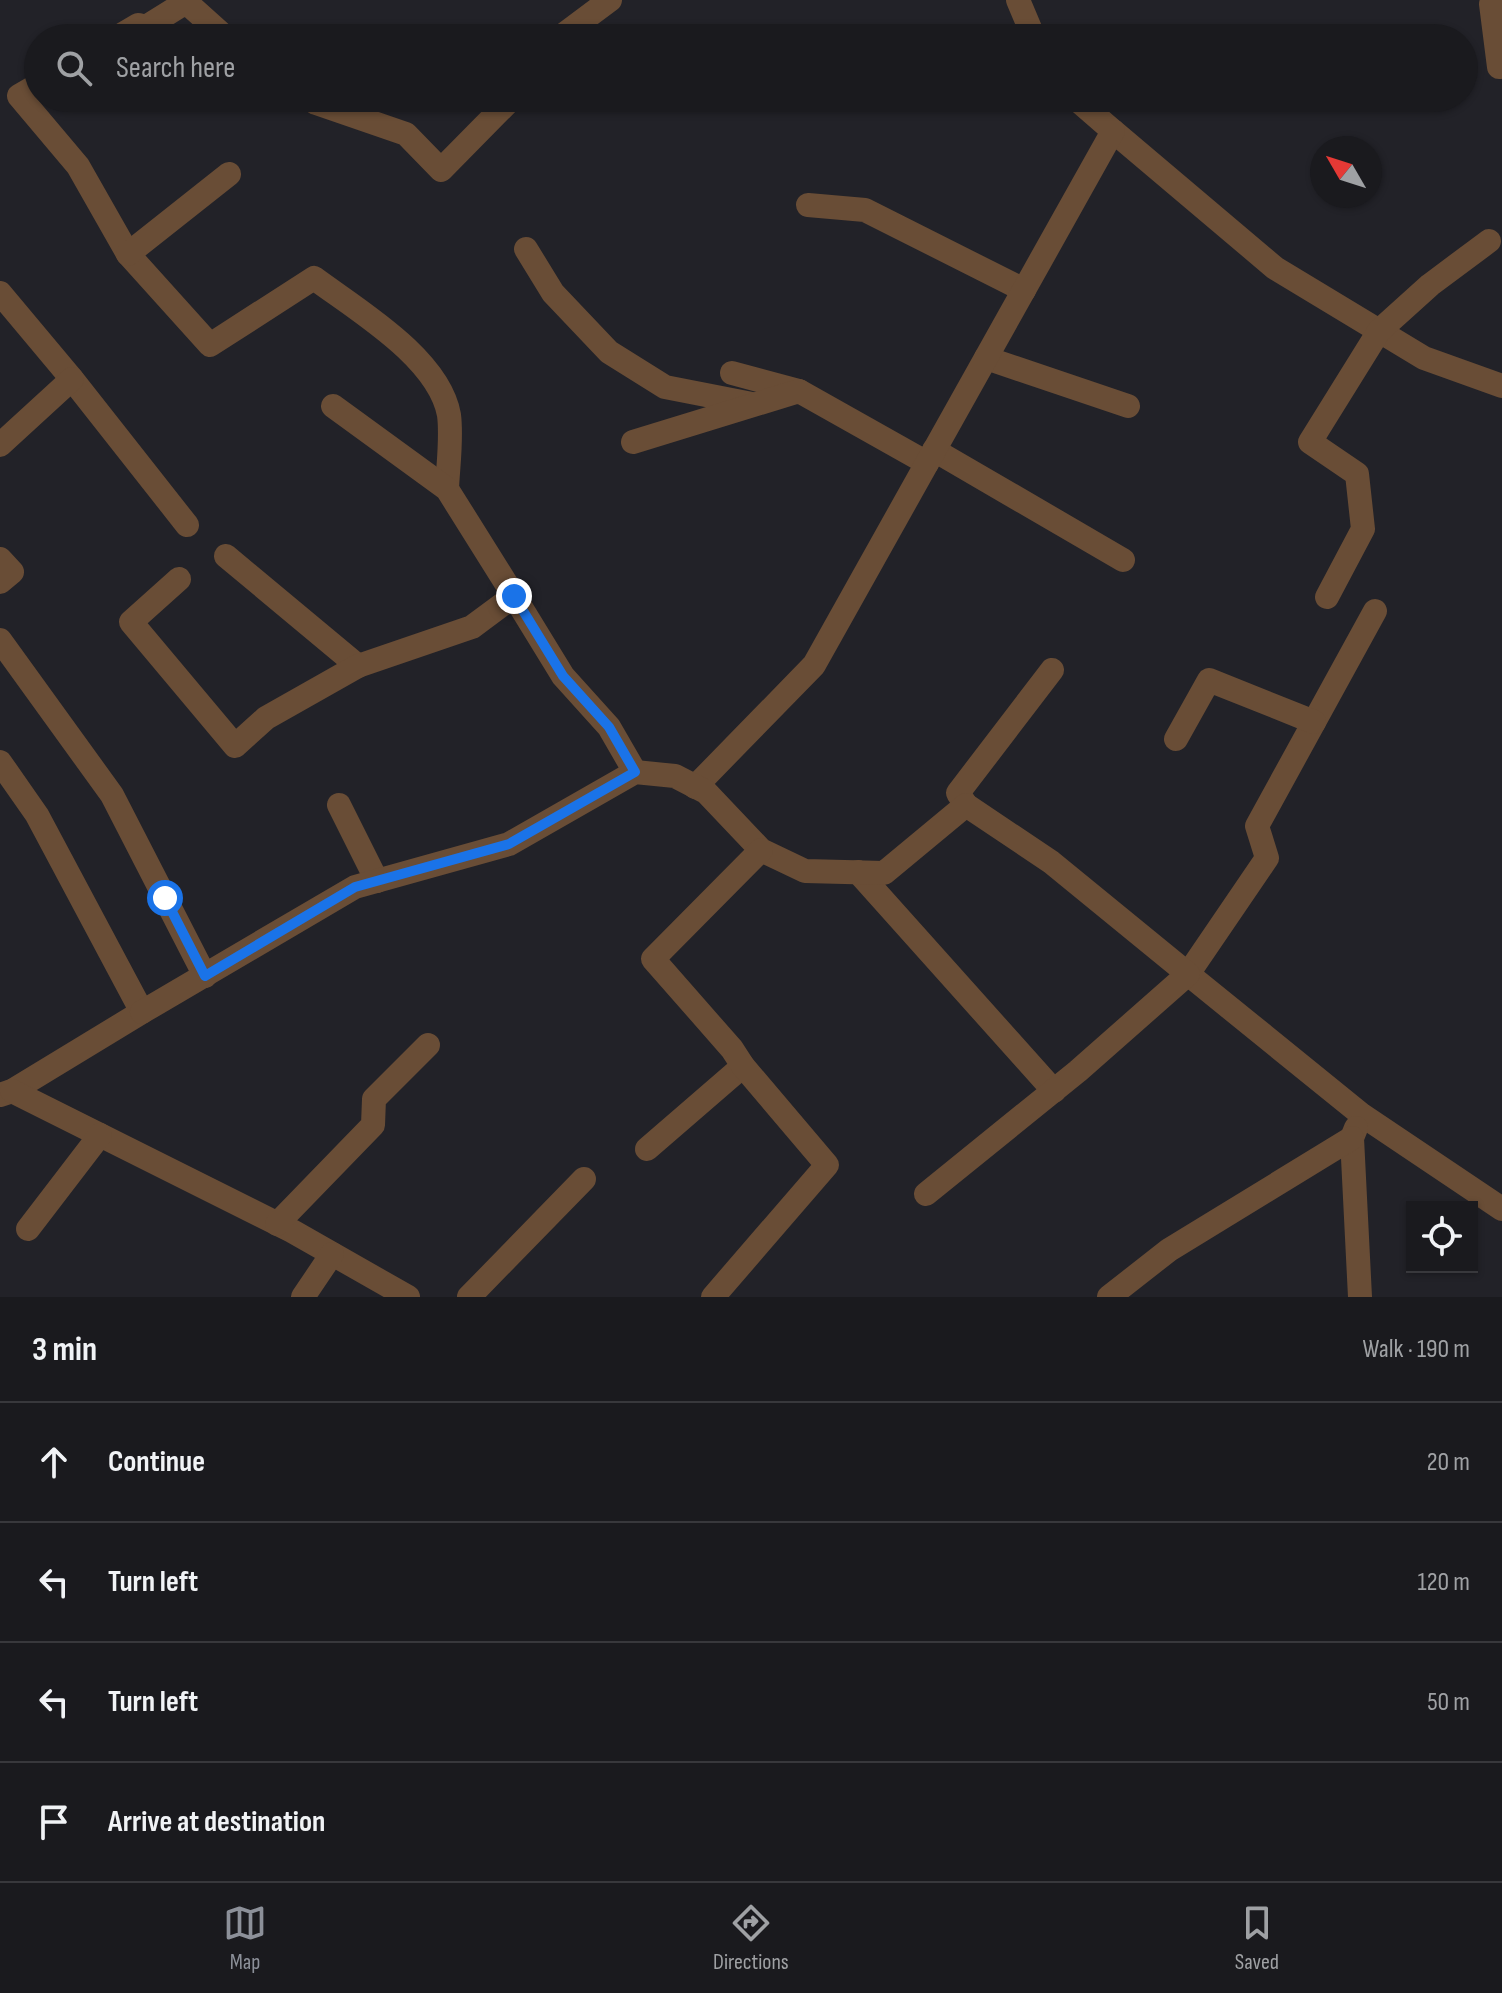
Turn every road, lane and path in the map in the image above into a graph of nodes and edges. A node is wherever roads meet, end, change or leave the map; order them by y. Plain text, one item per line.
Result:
1 (610, 0) edge
2 (1018, 0) edge
3 (187, 1) edge
4 (1502, 1) edge
5 (151, 24) edge
6 (211, 24) edge
7 (578, 24) edge
8 (1028, 24) edge
9 (1499, 67) dead end
10 (34, 112) edge
11 (342, 112) edge
12 (498, 112) edge
13 (1091, 112) edge
14 (1113, 131) junction
15 (229, 174) dead end
16 (808, 205) dead end
17 (1489, 241) dead end
18 (526, 249) dead end
19 (128, 254) junction
20 (1024, 290) junction
21 (0, 293) edge
22 (1379, 331) junction
23 (986, 358) junction
24 (732, 373) dead end
25 (72, 379) junction
26 (1502, 386) edge
27 (799, 391) junction
28 (754, 404) junction
29 (333, 406) dead end
30 (1128, 406) dead end
31 (633, 442) dead end
32 (0, 445) edge
33 (930, 457) junction
34 (447, 489) junction
35 (187, 525) dead end
36 (226, 556) dead end
37 (0, 559) edge
38 (1123, 560) dead end
39 (179, 579) dead end
40 (0, 582) edge
41 (514, 596) junction
42 (1327, 597) dead end
43 (1375, 611) dead end
44 (0, 640) edge
45 (358, 666) junction
46 (1052, 670) dead end
47 (1314, 722) junction
48 (1176, 739) dead end
49 (0, 762) edge
50 (635, 772) junction
51 (695, 787) junction
52 (339, 805) dead end
53 (966, 805) junction
54 (761, 850) junction
55 (858, 872) junction
56 (377, 881) junction
57 (1188, 974) junction
58 (205, 976) junction
59 (142, 1012) junction
60 (428, 1045) dead end
61 (743, 1066) junction
62 (1054, 1091) junction
63 (6, 1093) edge
64 (1362, 1115) junction
65 (100, 1135) junction
66 (1352, 1138) junction
67 (647, 1149) dead end
68 (584, 1179) dead end
69 (926, 1194) dead end
70 (1502, 1209) edge
71 (277, 1224) junction
72 (28, 1229) dead end
73 (332, 1254) junction
74 (303, 1297) edge
75 (408, 1297) edge
76 (469, 1297) edge
77 (713, 1297) edge
78 (1109, 1297) edge
79 (1360, 1297) edge

1 - 7 street
2 - 8 street
3 - 5 street
3 - 6 street
4 - 9 street
10 - 19 street
11 - 12 street
13 - 14 street
14 - 20 street
14 - 22 street
15 - 19 street
16 - 20 street
17 - 22 street
18 - 28 street
19 - 34 street
20 - 23 street
21 - 25 street
22 - 26 street
22 - 42 street
23 - 30 street
23 - 33 street
24 - 27 street
25 - 32 street
25 - 35 street
27 - 28 street
27 - 33 street
28 - 31 street
29 - 34 street
33 - 38 street
33 - 51 street
34 - 41 street
36 - 45 street
37 - 40 street
39 - 45 street
41 - 45 street
41 - 50 street
43 - 47 street
44 - 58 street
46 - 53 street
47 - 48 street
47 - 57 street
49 - 59 street
50 - 51 street
50 - 56 street
51 - 54 street
52 - 56 street
53 - 55 street
53 - 57 street
54 - 55 street
54 - 61 street
55 - 62 street
56 - 58 street
57 - 62 street
57 - 64 street
58 - 59 street
59 - 63 street
60 - 71 street
61 - 67 street
61 - 77 street
62 - 69 street
63 - 65 street
64 - 66 street
64 - 70 street
65 - 71 street
65 - 72 street
66 - 78 street
66 - 79 street
68 - 76 street
71 - 73 street
73 - 74 street
73 - 75 street

